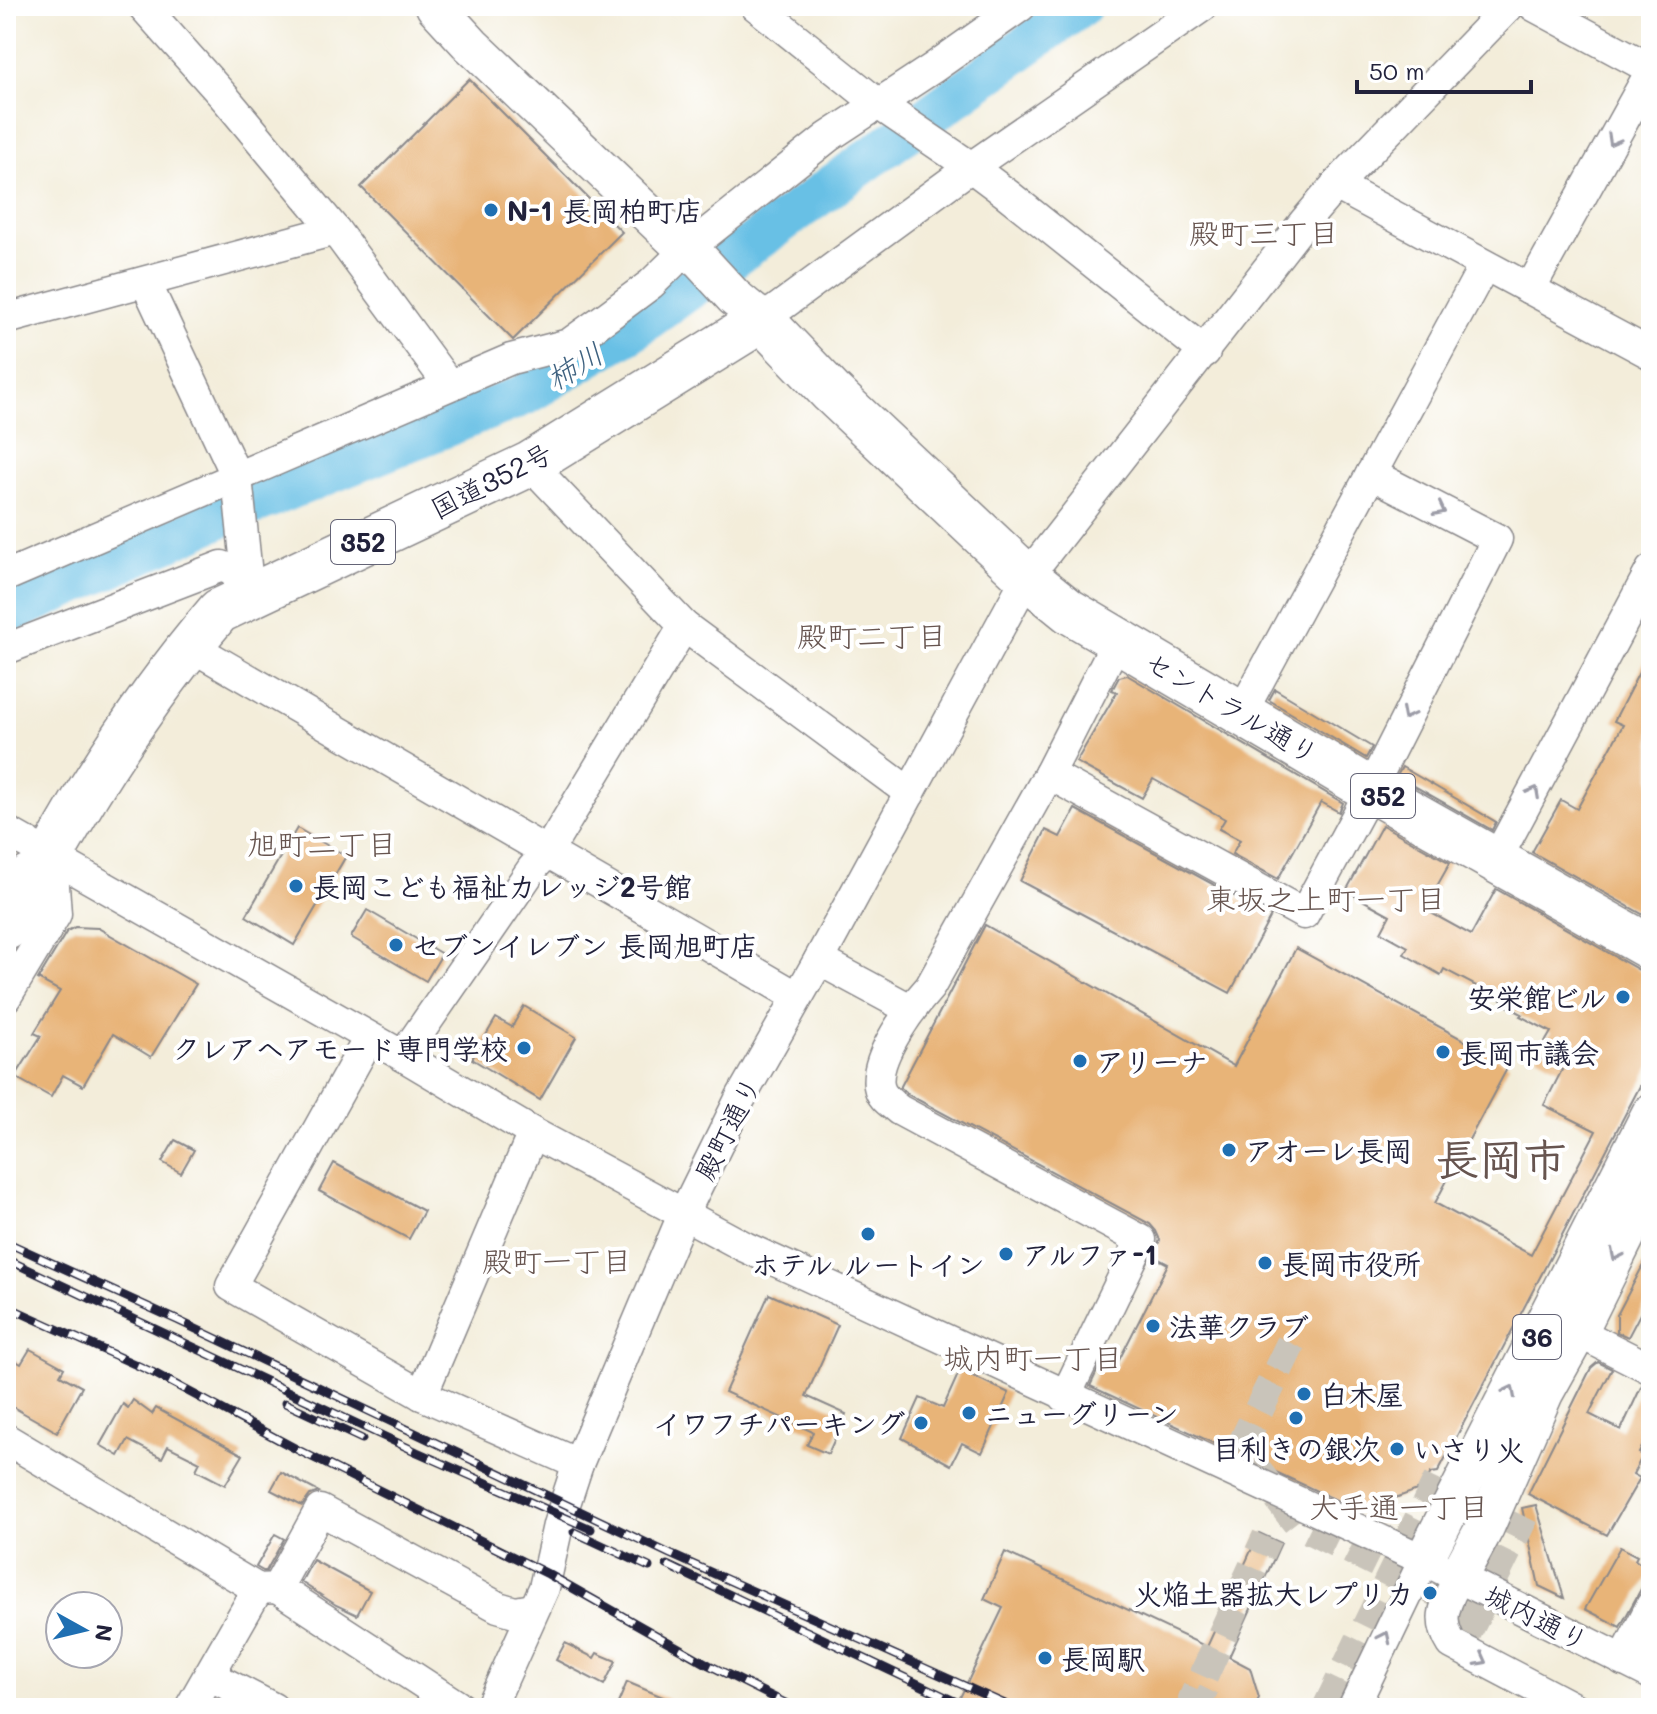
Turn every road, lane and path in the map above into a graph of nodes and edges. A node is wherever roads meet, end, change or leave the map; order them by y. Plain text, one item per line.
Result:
1 (143, 6) edge
2 (435, 6) edge
3 (756, 6) edge
4 (1021, 6) edge
5 (1203, 6) edge
6 (1509, 6) edge
7 (1534, 6) edge
8 (1651, 70) edge
9 (887, 111) junction
10 (971, 167) junction
11 (1336, 185) junction
12 (335, 230) junction
13 (693, 255) junction
14 (1484, 266) junction
15 (146, 283) junction
16 (1530, 289) junction
17 (748, 308) junction
18 (7, 314) edge
19 (1205, 352) junction
20 (1651, 354) edge
21 (449, 385) junction
22 (530, 464) junction
23 (1371, 474) junction
24 (237, 486) junction
25 (1651, 570) edge
26 (6, 576) edge
27 (1027, 577) junction
28 (249, 595) junction
29 (684, 626) junction
30 (1117, 641) junction
31 (189, 645) junction
32 (6, 649) edge
33 (1242, 712) junction
34 (1049, 774) junction
35 (1369, 789) junction
36 (910, 793) junction
37 (6, 831) edge
38 (548, 851) junction
39 (52, 857) junction
40 (1496, 860) junction
41 (6, 883) edge
42 (6, 928) edge
43 (1651, 948) edge
44 (819, 960) junction
45 (796, 996) junction
46 (6, 997) edge
47 (910, 1009) junction
48 (369, 1038) junction
49 (403, 1056) junction
50 (1651, 1113) edge
51 (533, 1133) junction
52 (1651, 1185) edge
53 (683, 1215) junction
54 (1578, 1332) junction
55 (1651, 1369) edge
56 (422, 1395) junction
57 (1065, 1397) junction
58 (6, 1439) edge
59 (578, 1464) junction
60 (1424, 1560) junction
61 (1458, 1577) junction
62 (267, 1588) junction
63 (1651, 1606) edge
64 (533, 1609) junction
65 (1623, 1661) junction
66 (1651, 1674) edge
67 (209, 1675) junction
68 (1534, 1696) edge
69 (190, 1708) edge
70 (273, 1708) edge
71 (461, 1708) edge
72 (490, 1708) edge
73 (1353, 1708) edge
74 (1551, 1708) edge
75 (1574, 1708) edge

1 - 12 street
2 - 13 main road
3 - 9 street
4 - 9 street
5 - 10 street
6 - 11 street, 殿町通り
7 - 8 street
8 -> 16 street
9 - 10 street
9 - 13 street
10 - 17 street
10 - 19 street
11 - 14 street
11 - 19 street, 殿町通り
12 - 15 street
12 - 21 street
13 - 17 main road
13 - 21 street
14 - 16 street
14 - 23 street
15 - 18 street
15 - 24 street
16 - 20 street
17 - 22 highway, 国道352号 / 352
17 - 27 highway, 352
19 - 27 street, 殿町通り
21 - 24 street
22 - 28 highway, 国道352号 / 352
22 - 29 street
23 - 33 street
23 -> 35 street
24 - 26 street
24 - 28 street
40 -> 25 street
27 - 30 highway, セントラル通り / 352
27 - 36 street, 殿町通り
28 - 31 highway, 国道352号 / 352
28 - 32 street
29 - 36 street
29 - 38 street
30 - 33 highway, セントラル通り / 352
30 - 34 street
31 - 38 street
31 - 39 highway, 国道352号 / 352
33 - 35 highway, セントラル通り / 352
34 - 35 street
34 - 47 street
35 - 40 highway, セントラル通り / 352
36 - 44 street, 殿町通り
37 - 39 street, 城内通り
38 - 45 street
38 - 49 street
39 - 41 street
39 - 42 highway, 国道352号 / 352
39 - 46 street
39 - 48 street, 城内通り
40 - 43 highway, セントラル通り / 352
44 - 45 street, 殿町通り
44 - 47 street
45 - 53 street, 殿町通り
47 - 57 street
48 - 49 street, 城内通り
48 - 56 street
49 - 51 street, 城内通り
60 -> 50 main road, 36
51 - 53 street, 城内通り
51 - 56 street
52 -> 54 main road, 36
53 - 57 street, 城内通り
53 - 59 street, 殿町通り
54 - 55 street
54 - 61 main road, 36
56 - 59 street
57 - 60 street, 城内通り
58 - 62 street
59 - 64 street, 殿町通り
60 - 61 street, 城内通り
73 -> 60 street
61 - 65 street, 城内通り
61 -> 68 street
62 - 64 street
62 - 67 street
62 - 71 street
63 - 65 street
64 - 72 street, 殿町通り
65 - 66 street, 城内通り
67 - 69 street
67 - 70 street
68 - 74 street
68 - 75 street

